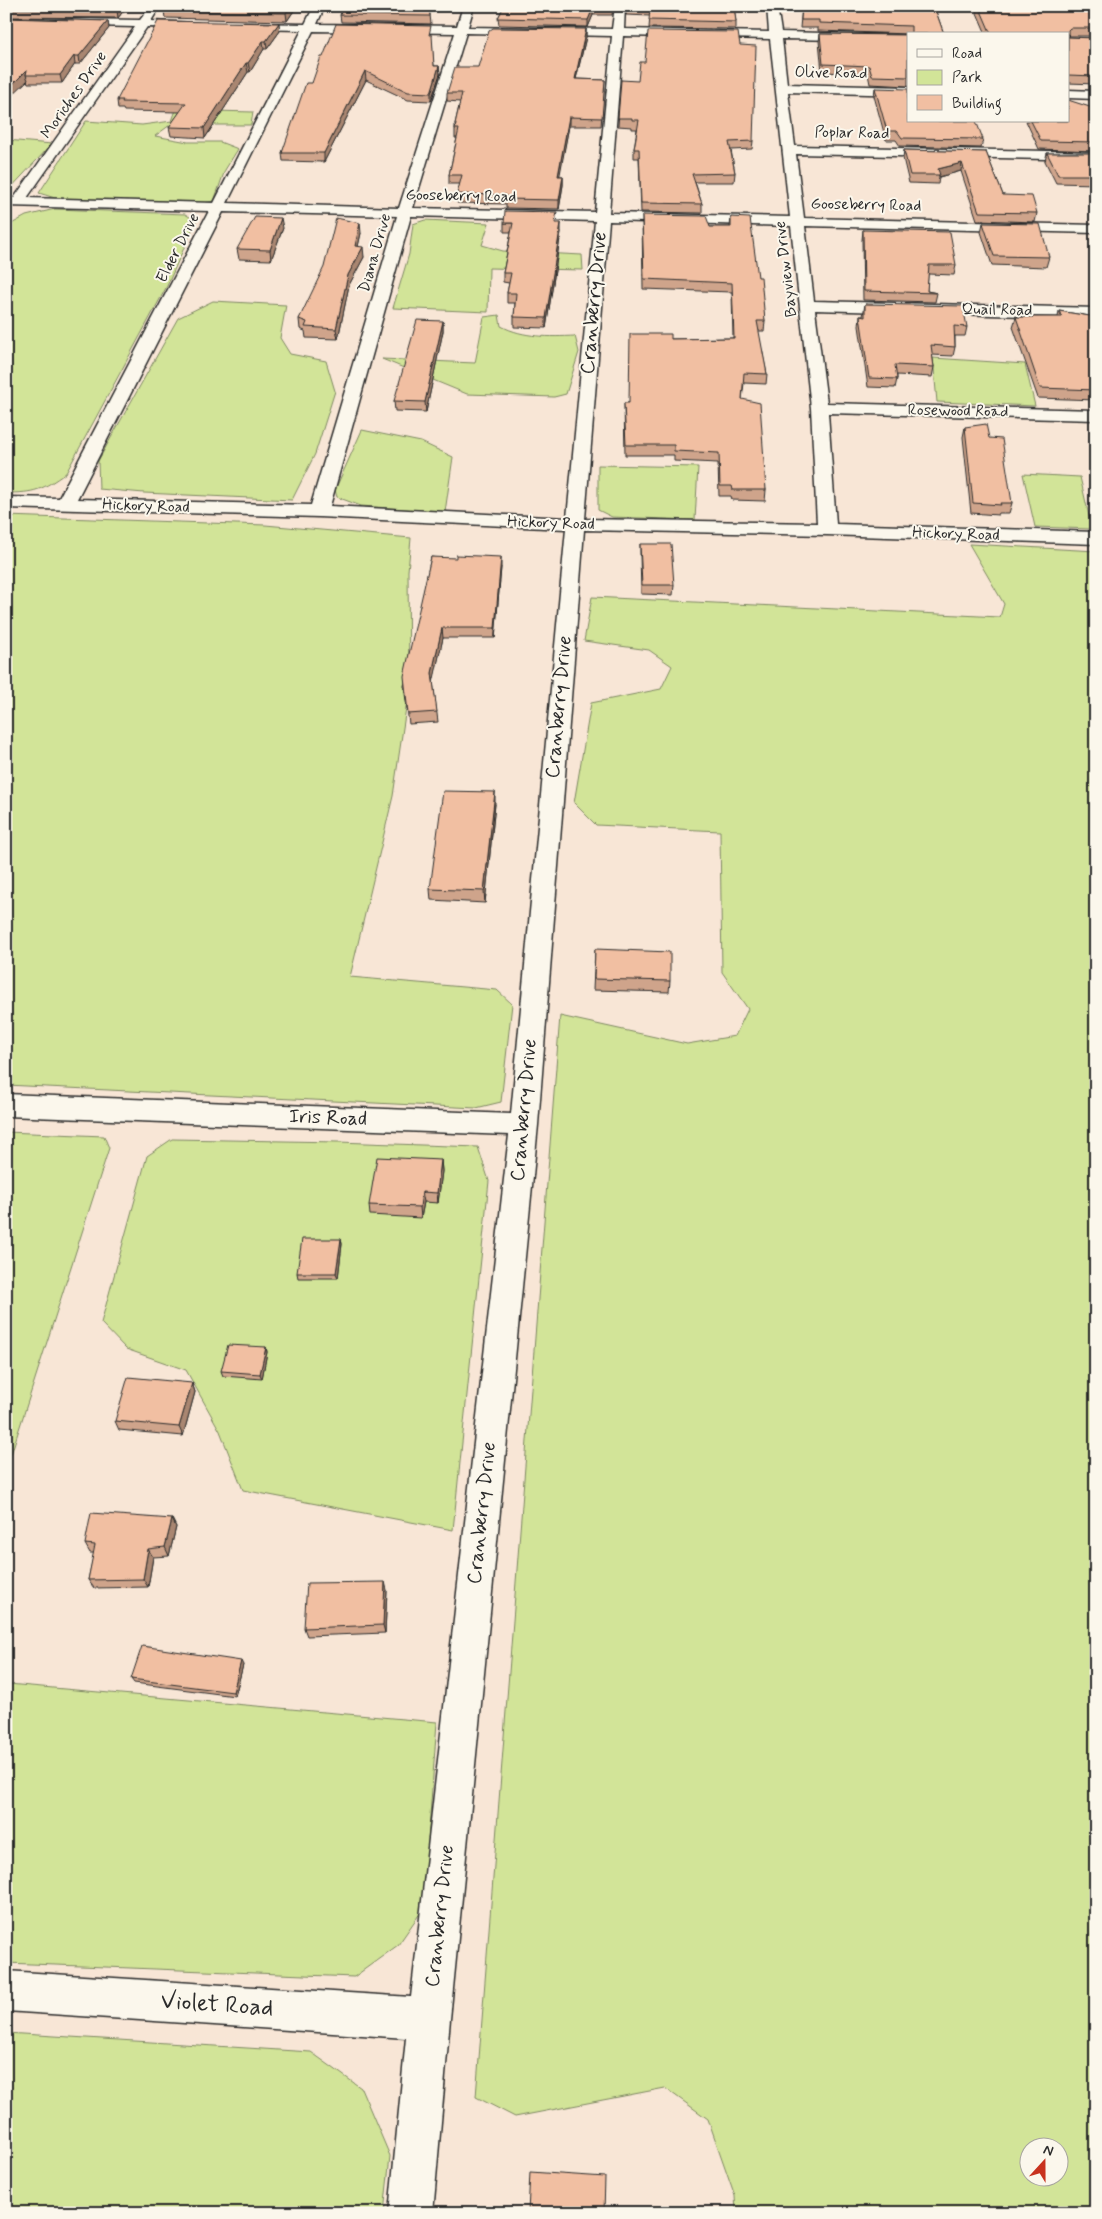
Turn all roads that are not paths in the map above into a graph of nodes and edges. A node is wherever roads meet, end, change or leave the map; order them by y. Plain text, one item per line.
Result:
1 (156, 6) edge
2 (320, 6) edge
3 (469, 6) edge
4 (620, 6) edge
5 (772, 6) edge
6 (6, 21) edge
7 (144, 24) junction
8 (210, 25) edge
9 (229, 26) edge
10 (309, 28) junction
11 (462, 30) junction
12 (617, 33) junction
13 (776, 35) junction
14 (907, 38) edge
15 (783, 88) junction
16 (907, 91) edge
17 (1070, 94) edge
18 (1096, 95) edge
19 (788, 150) junction
20 (1096, 156) edge
21 (12, 202) edge
22 (218, 208) junction
23 (405, 212) junction
24 (602, 217) junction
25 (799, 221) junction
26 (1096, 229) edge
27 (808, 305) junction
28 (1096, 313) edge
29 (819, 408) junction
30 (1096, 415) edge
31 (6, 502) edge
32 (65, 504) junction
33 (319, 511) junction
34 (574, 524) junction
35 (827, 529) junction
36 (1096, 538) edge
37 (6, 1105) edge
38 (524, 1125) junction
39 (6, 1991) edge
40 (429, 2018) junction
41 (411, 2213) edge

1 - 7 street, Moriches Drive
2 - 10 street, Elder Drive
3 - 11 street, Diana Drive
4 - 12 street, Cranberry Drive
5 - 13 street, Bayview Drive
6 - 7 street
7 - 8 street
7 - 21 street, Moriches Drive
9 - 10 street
10 - 11 street
10 - 22 street, Elder Drive
11 - 12 street
11 - 23 street, Diana Drive
12 - 13 street
12 - 24 street, Cranberry Drive
13 - 14 street
13 - 15 street, Bayview Drive
15 - 16 street, Olive Road
15 - 19 street, Bayview Drive
17 - 18 street
19 - 20 street, Poplar Road
19 - 25 street, Bayview Drive
21 - 22 street, Gooseberry Road
22 - 23 street, Gooseberry Road
22 - 32 street, Elder Drive
23 - 24 street, Gooseberry Road
23 - 33 street, Diana Drive
24 - 25 street, Gooseberry Road
24 - 34 street, Cranberry Drive
25 - 26 street, Gooseberry Road
25 - 27 street, Bayview Drive
27 - 28 street, Quail Road
27 - 29 street, Bayview Drive
29 - 30 street, Rosewood Road
29 - 35 street, Bayview Drive
31 - 32 street, Hickory Road
32 - 33 street, Hickory Road
33 - 34 street, Hickory Road
34 - 35 street, Hickory Road
34 - 38 street, Cranberry Drive
35 - 36 street, Hickory Road
37 - 38 street, Iris Road
38 - 40 street, Cranberry Drive
39 - 40 street, Violet Road
40 - 41 street, Cranberry Drive

